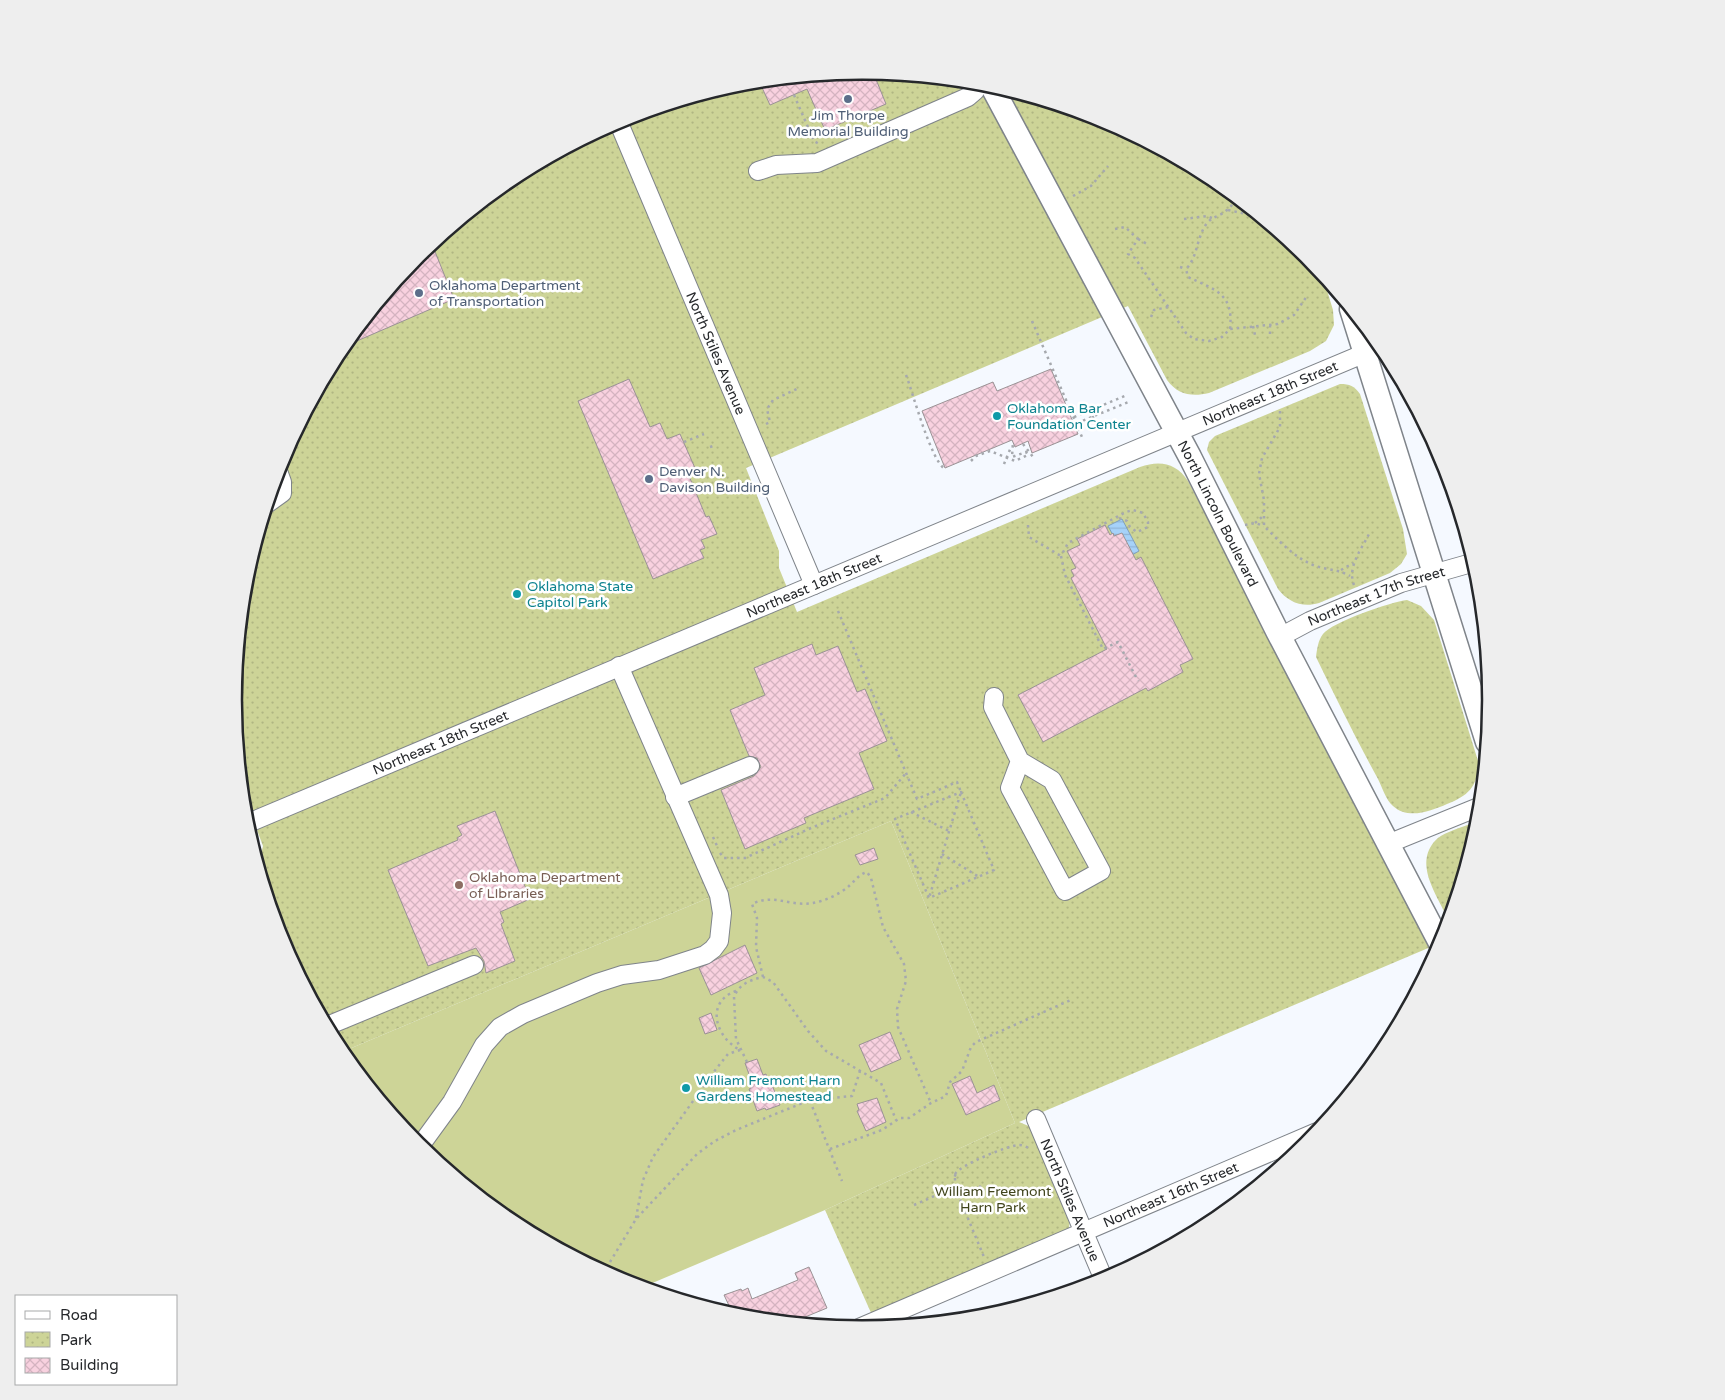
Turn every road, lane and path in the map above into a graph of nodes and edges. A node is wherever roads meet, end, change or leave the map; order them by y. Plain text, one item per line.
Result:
1 (975, 91) edge
2 (794, 95) dead end
3 (996, 95) edge
4 (621, 129) edge
5 (838, 154) junction
6 (1108, 166) dead end
7 (758, 171) dead end
8 (1073, 196) dead end
9 (1233, 203) edge
10 (1228, 210) junction
11 (1247, 214) edge
12 (1212, 218) junction
13 (1184, 219) dead end
14 (1115, 229) dead end
15 (1138, 240) junction
16 (1149, 245) dead end
17 (1180, 267) dead end
18 (1186, 270) junction
19 (1307, 296) dead end
20 (1168, 307) junction
21 (1151, 317) dead end
22 (1032, 321) dead end
23 (1253, 326) junction
24 (1270, 326) junction
25 (1230, 329) junction
26 (1270, 334) dead end
27 (1255, 335) dead end
28 (1373, 350) edge
29 (906, 375) dead end
30 (799, 388) dead end
31 (1127, 395) dead end
32 (1131, 401) dead end
33 (1090, 410) junction
34 (1280, 411) dead end
35 (1092, 417) junction
36 (1074, 420) junction
37 (766, 424) dead end
38 (1098, 430) dead end
39 (1176, 433) junction
40 (704, 434) dead end
41 (1082, 436) dead end
42 (684, 442) dead end
43 (1023, 444) dead end
44 (1033, 457) dead end
45 (1006, 458) junction
46 (971, 461) dead end
47 (1004, 464) dead end
48 (945, 469) dead end
49 (282, 483) edge
50 (277, 497) edge
51 (1263, 516) junction
52 (1119, 518) junction
53 (1255, 523) dead end
54 (1028, 525) dead end
55 (1369, 534) dead end
56 (1061, 556) junction
57 (1354, 562) junction
58 (1467, 564) edge
59 (1341, 570) junction
60 (1433, 574) junction
61 (1350, 576) junction
62 (814, 585) junction
63 (1361, 600) junction
64 (838, 611) dead end
65 (1280, 637) junction
66 (619, 666) junction
67 (1138, 681) dead end
68 (994, 696) dead end
69 (1481, 725) edge
70 (1020, 761) junction
71 (750, 766) dead end
72 (906, 773) junction
73 (961, 792) junction
74 (675, 797) junction
75 (1473, 809) edge
76 (911, 812) junction
77 (254, 821) edge
78 (689, 828) junction
79 (949, 831) junction
80 (1390, 843) junction
81 (942, 854) junction
82 (979, 877) junction
83 (929, 898) junction
84 (1436, 935) edge
85 (474, 965) dead end
86 (763, 977) junction
87 (736, 991) junction
88 (1073, 999) dead end
89 (334, 1023) edge
90 (740, 1050) junction
91 (747, 1062) dead end
92 (860, 1071) junction
93 (810, 1100) junction
94 (931, 1102) junction
95 (1036, 1119) dead end
96 (896, 1120) junction
97 (425, 1139) edge
98 (1299, 1140) edge
99 (830, 1149) junction
100 (1033, 1151) dead end
101 (954, 1175) junction
102 (960, 1177) dead end
103 (842, 1181) dead end
104 (979, 1186) dead end
105 (955, 1187) junction
106 (985, 1190) dead end
107 (914, 1205) dead end
108 (972, 1216) dead end
109 (968, 1218) junction
110 (636, 1219) junction
111 (1084, 1232) junction
112 (984, 1258) dead end
113 (610, 1262) dead end
114 (1101, 1273) edge
115 (879, 1320) edge

1 - 5 street
2 - 5 path
3 - 39 main road, North Lincoln Boulevard
4 - 62 street, North Stiles Avenue
5 - 7 street
6 - 8 path
9 - 10 path
10 - 11 path
10 - 12 path
12 - 13 path
12 - 18 path
14 - 15 path
15 - 16 path
15 - 20 path
17 - 18 path
18 - 25 path
19 - 24 path
20 - 21 path
20 - 25 path
22 - 36 path
23 - 24 path
23 - 25 path
23 - 27 path
24 - 26 path
28 - 39 street, Northeast 18th Street
28 - 60 main road
29 - 48 path
30 - 37 path
31 - 33 path
32 - 35 path
33 - 35 path
33 - 36 path
34 - 51 path
35 - 36 path
35 - 38 path
36 - 41 path
39 - 62 street, Northeast 18th Street
39 - 65 main road, North Lincoln Boulevard
40 - 42 path
43 - 44 path
45 - 45 path
45 - 46 path
45 - 47 path
49 - 50 street
51 - 53 path
51 - 59 path
52 - 52 path
52 - 56 path
54 - 56 path
55 - 57 path
56 - 67 path
57 - 59 path
57 - 61 path
58 - 60 street, Northeast 17th Street
59 - 61 path
60 - 63 street, Northeast 17th Street
60 - 69 main road
61 - 63 path
62 - 66 street, Northeast 18th Street
63 - 65 street, Northeast 17th Street
64 - 72 path
65 - 80 main road, North Lincoln Boulevard
66 - 74 street
66 - 77 street, Northeast 18th Street
68 - 70 street
70 - 70 street
71 - 74 street
72 - 73 path
72 - 78 path
73 - 76 path
73 - 79 path
73 - 82 path
74 - 78 street
75 - 80 street
76 - 79 path
76 - 83 path
78 - 97 street
79 - 81 path
80 - 84 main road, North Lincoln Boulevard
81 - 82 path
81 - 83 path
82 - 83 path
85 - 89 street
86 - 87 path
86 - 92 path
86 - 94 path
87 - 90 path
87 - 90 path
88 - 94 path
90 - 91 path
90 - 110 path
92 - 93 path
92 - 96 path
93 - 99 path
93 - 110 path
94 - 96 path
95 - 111 street, North Stiles Avenue
96 - 99 path
98 - 111 street, Northeast 16th Street
99 - 103 path
100 - 101 path
101 - 102 path
101 - 105 path
104 - 106 path
105 - 107 path
105 - 109 path
108 - 109 path
109 - 112 path
110 - 113 path
111 - 114 street, North Stiles Avenue
111 - 115 street, Northeast 16th Street

